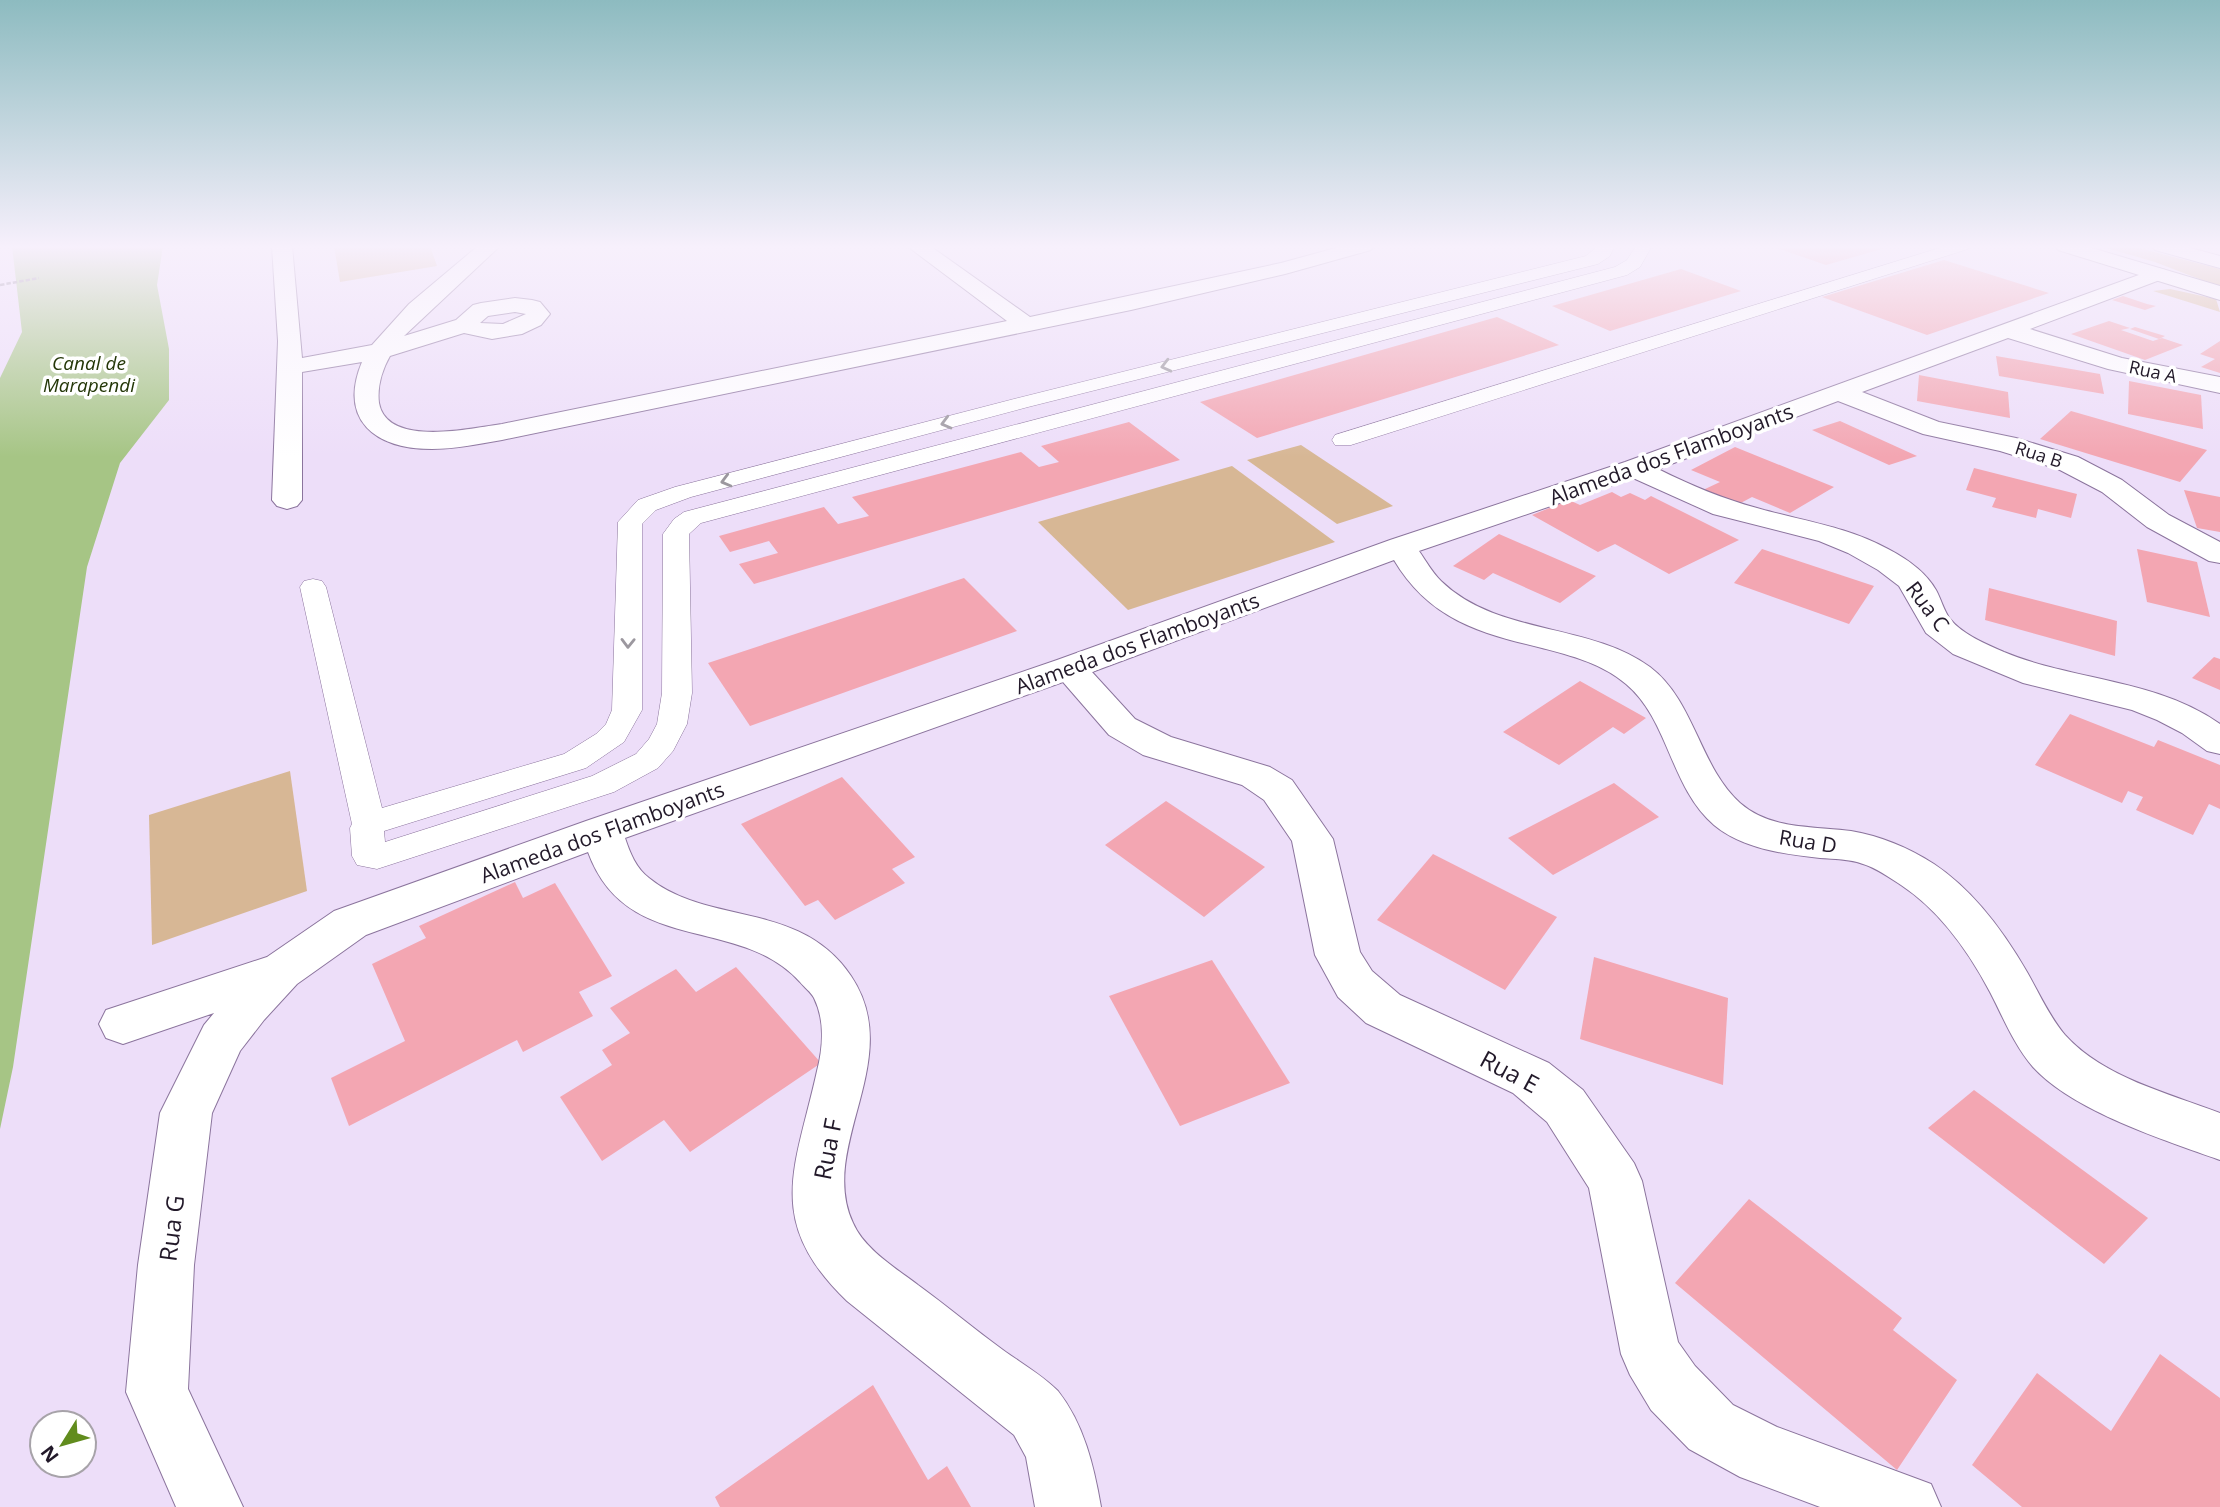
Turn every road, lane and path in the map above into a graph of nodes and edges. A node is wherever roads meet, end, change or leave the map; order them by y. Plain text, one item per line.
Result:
1 (288, 316) edge
2 (414, 316) edge
3 (1015, 316) edge
4 (1066, 316) edge
5 (1367, 316) edge
6 (1448, 316) edge
7 (1738, 316) edge
8 (2044, 316) edge
9 (467, 325) dead end
10 (1027, 325) junction
11 (2007, 330) junction
12 (388, 341) junction
13 (290, 358) junction
14 (2220, 385) edge
15 (1840, 393) junction
16 (1343, 440) dead end
17 (1634, 468) junction
18 (288, 500) dead end
19 (1401, 547) junction
20 (2220, 554) edge
21 (313, 587) dead end
22 (1070, 668) junction
23 (2220, 742) edge
24 (369, 824) junction
25 (601, 831) junction
26 (283, 970) junction
27 (123, 1024) dead end
28 (2220, 1137) edge
29 (210, 1507) edge
30 (1068, 1507) edge
31 (1908, 1507) edge

1 - 13 street
2 - 12 street
3 - 10 street
4 - 10 street
5 -> 24 lane
6 - 24 lane
7 - 16 lane
8 - 11 street, Alameda dos Flamboyants
9 - 12 street
10 - 12 street
11 - 14 street, Rua A
11 - 15 street, Alameda dos Flamboyants
12 - 13 street
13 - 18 street
15 - 17 street, Alameda dos Flamboyants
15 - 20 street, Rua B
17 - 19 street, Alameda dos Flamboyants
17 - 23 street, Rua C
19 - 22 street, Alameda dos Flamboyants
19 - 28 street, Rua D
21 - 24 lane
22 - 25 street, Alameda dos Flamboyants
22 - 31 street, Rua E
25 - 26 street, Alameda dos Flamboyants
25 - 30 street, Rua F
26 - 27 street, Alameda dos Flamboyants
26 - 29 street, Rua G

